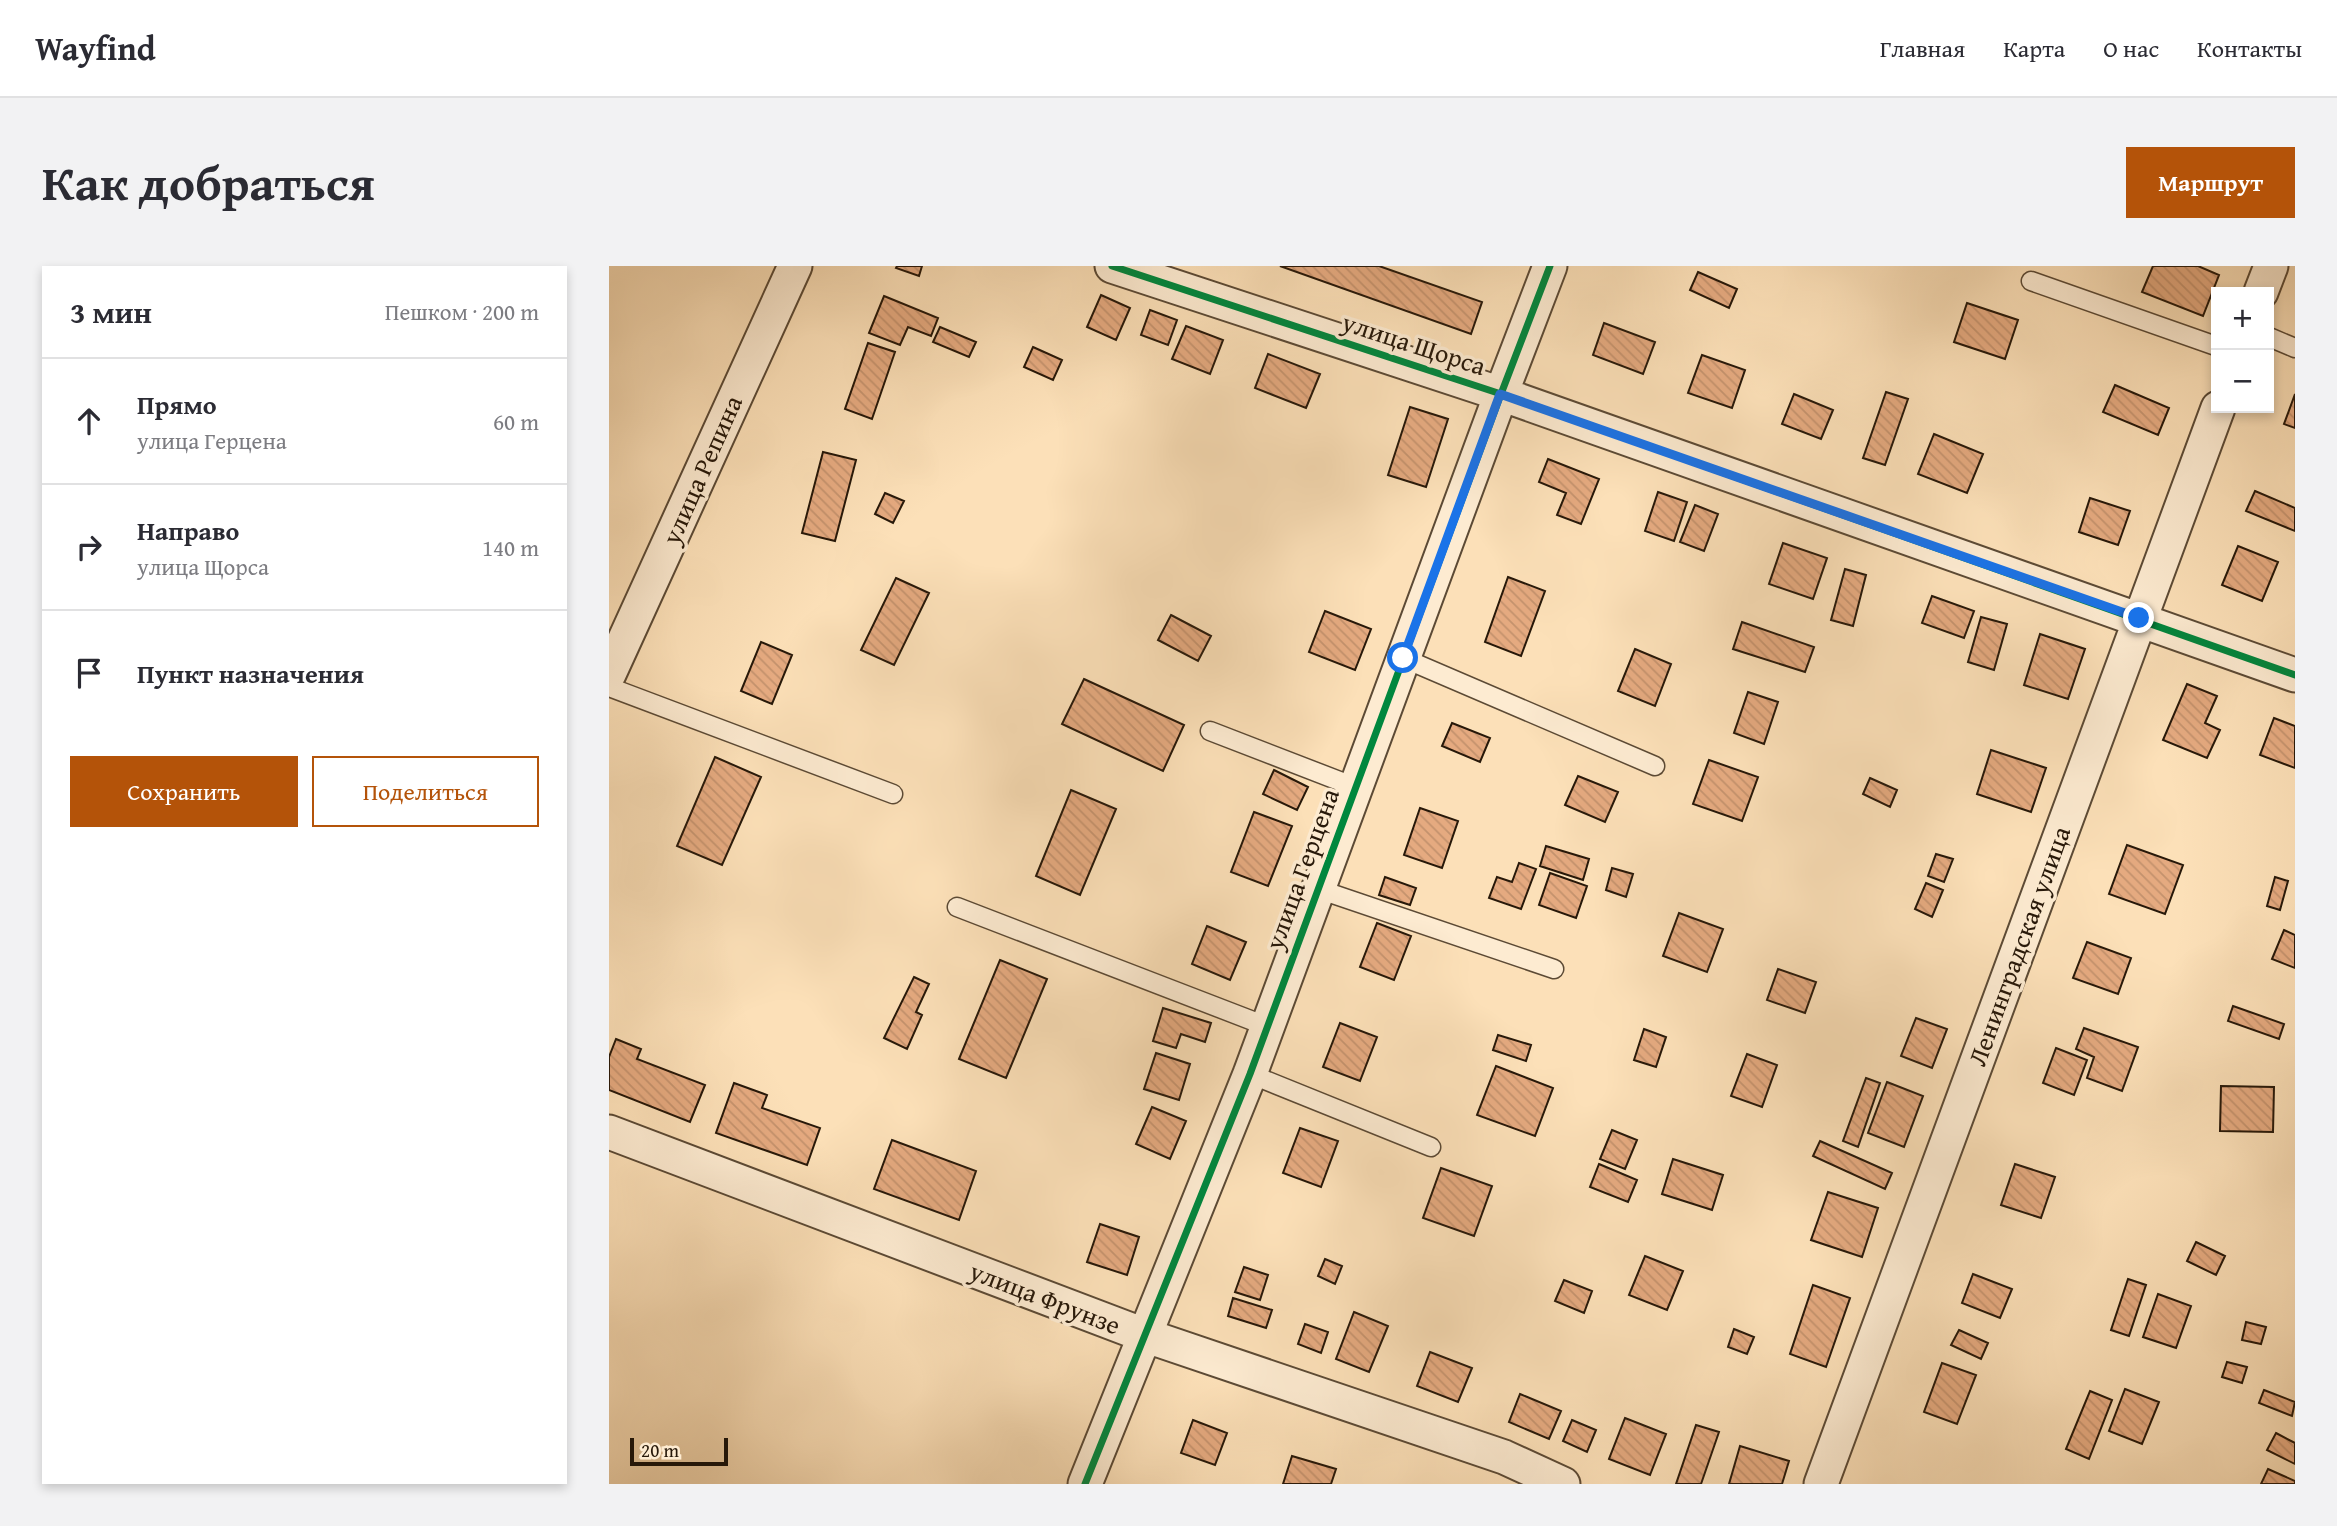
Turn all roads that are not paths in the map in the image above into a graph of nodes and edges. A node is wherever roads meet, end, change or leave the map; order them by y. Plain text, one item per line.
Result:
1 (795, 266) edge
2 (1112, 266) edge
3 (1550, 266) edge
4 (2271, 266) edge
5 (2031, 281) dead end
6 (2263, 287) edge
7 (2274, 339) edge
8 (2211, 344) edge
9 (2295, 348) edge
10 (1500, 394) junction
11 (2216, 413) edge
12 (2139, 618) junction
13 (1403, 658) junction
14 (609, 674) edge
15 (2295, 675) edge
16 (609, 687) edge
17 (1210, 731) dead end
18 (1655, 766) dead end
19 (1355, 787) junction
20 (893, 794) dead end
21 (1318, 889) junction
22 (957, 908) dead end
23 (1554, 969) dead end
24 (1266, 1026) junction
25 (1250, 1074) junction
26 (609, 1132) edge
27 (1431, 1147) dead end
28 (1144, 1335) junction
29 (1085, 1484) edge
30 (1563, 1484) edge
31 (1821, 1484) edge

1 - 14 street, улица Репина
2 - 10 street, улица Щорса
3 - 10 street, улица Герцена
4 - 6 street
5 - 8 lane
7 - 9 lane
10 - 12 street, улица Щорса
10 - 13 street, улица Герцена
11 - 12 street, Ленинградская улица
12 - 15 street, улица Щорса
12 - 31 street, Ленинградская улица
13 - 18 lane
13 - 19 street, улица Герцена
16 - 20 lane
17 - 19 lane
19 - 21 street, улица Герцена
21 - 23 lane
21 - 24 street, улица Герцена
22 - 24 lane
24 - 25 street, улица Герцена
25 - 27 lane
25 - 28 street, улица Герцена
26 - 28 street, улица Фрунзе
28 - 29 street, улица Герцена
28 - 30 street, улица Фрунзе

